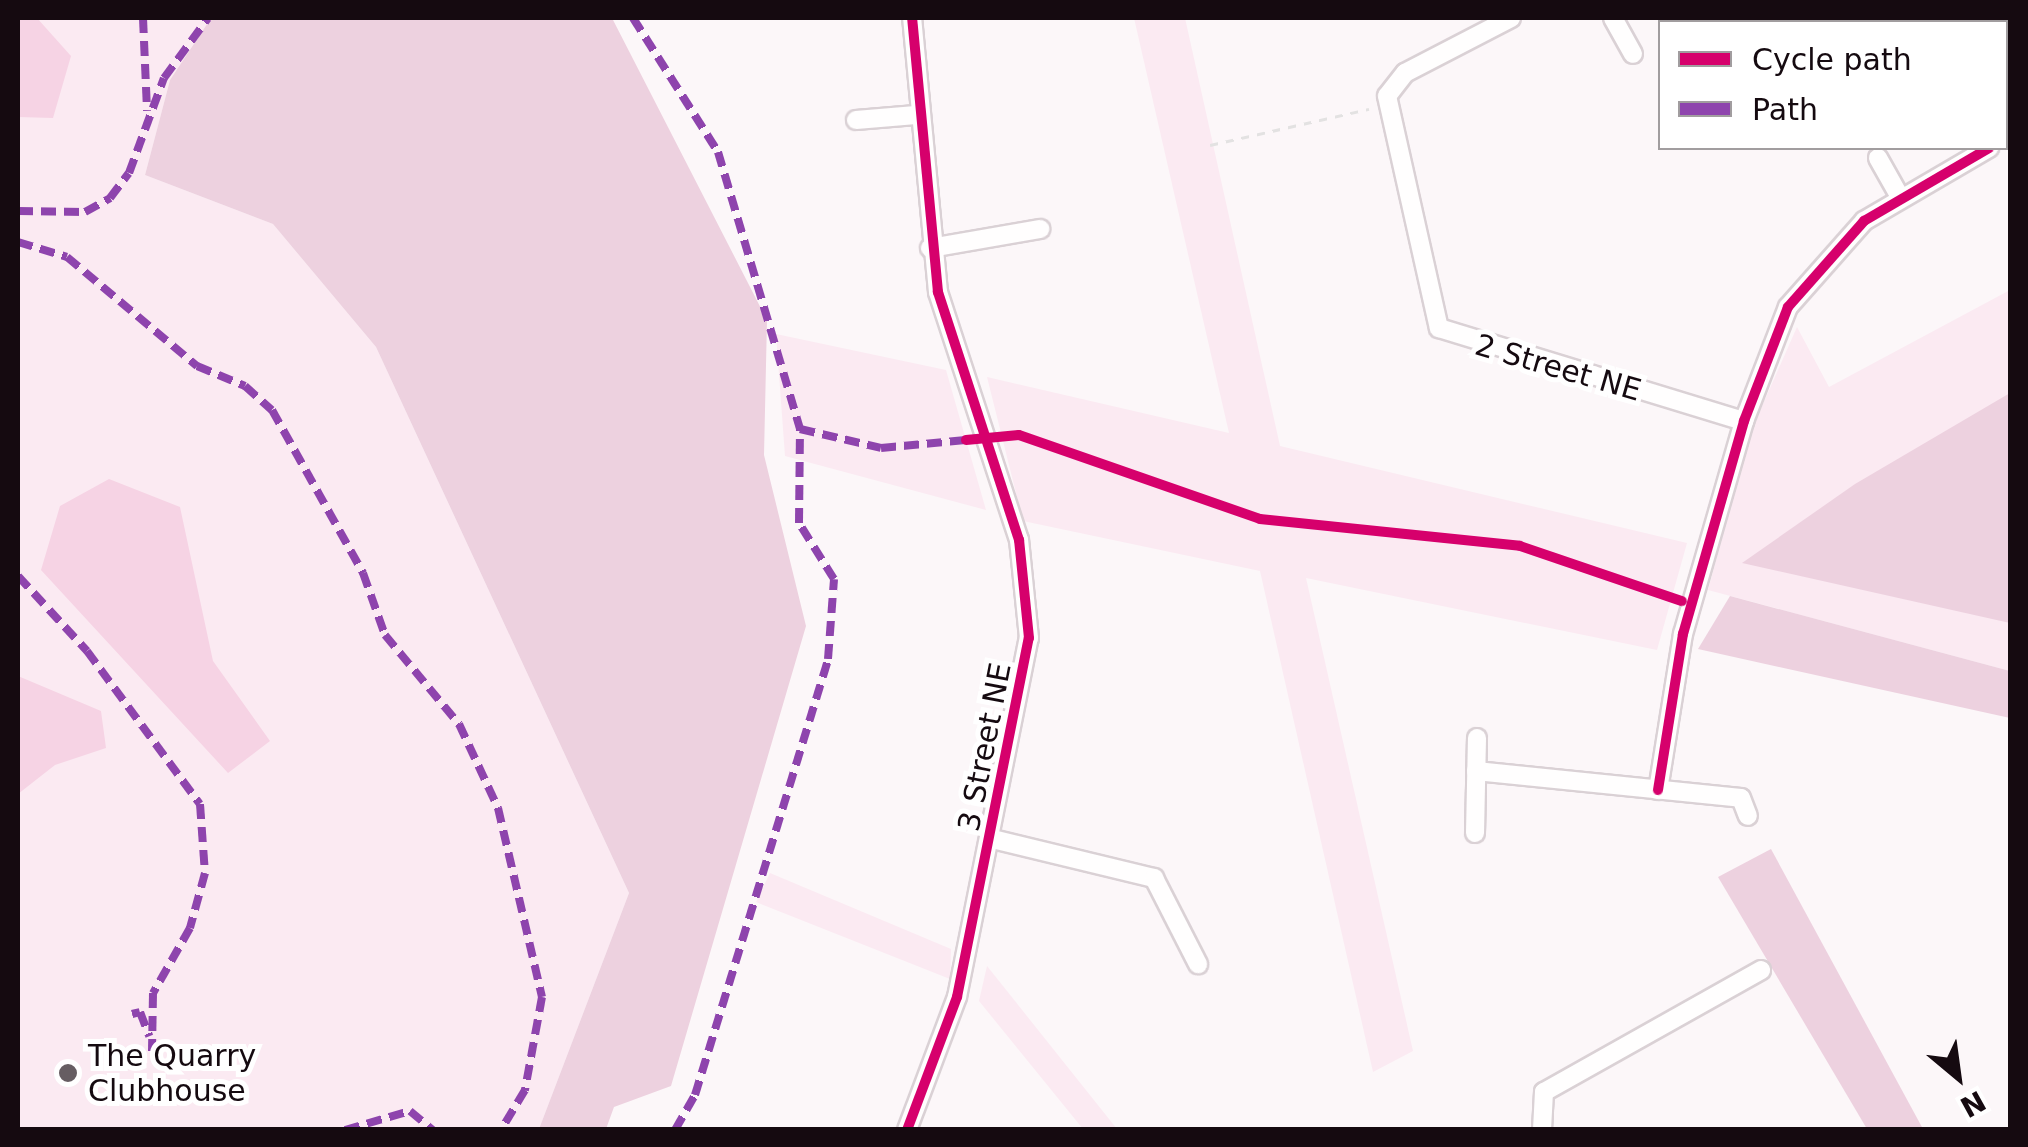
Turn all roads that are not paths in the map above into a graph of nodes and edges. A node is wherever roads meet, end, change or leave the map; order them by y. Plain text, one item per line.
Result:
1 (912, 18) edge
2 (1511, 18) edge
3 (1613, 18) edge
4 (1633, 54) dead end
5 (916, 115) junction
6 (856, 120) dead end
7 (1985, 150) edge
8 (1878, 158) dead end
9 (1900, 196) junction
10 (1040, 229) dead end
11 (930, 248) junction
12 (1744, 420) junction
13 (1477, 738) dead end
14 (1476, 771) junction
15 (1658, 790) junction
16 (1748, 816) dead end
17 (1475, 833) dead end
18 (993, 839) junction
19 (1198, 964) dead end
20 (1761, 970) dead end
21 (908, 1130) edge
22 (1542, 1130) edge

1 - 5 street, 3 Street NE
2 - 12 street, 2 Street NE
3 - 4 street
5 - 6 street
5 - 11 street, 3 Street NE
7 - 9 street
8 - 9 street
9 - 12 street
10 - 11 street
11 - 18 street, 3 Street NE
12 - 15 street
13 - 14 street
14 - 15 street
14 - 17 street
15 - 16 street
18 - 19 street, 3 Street NE
18 - 21 street, 3 Street NE
20 - 22 street

